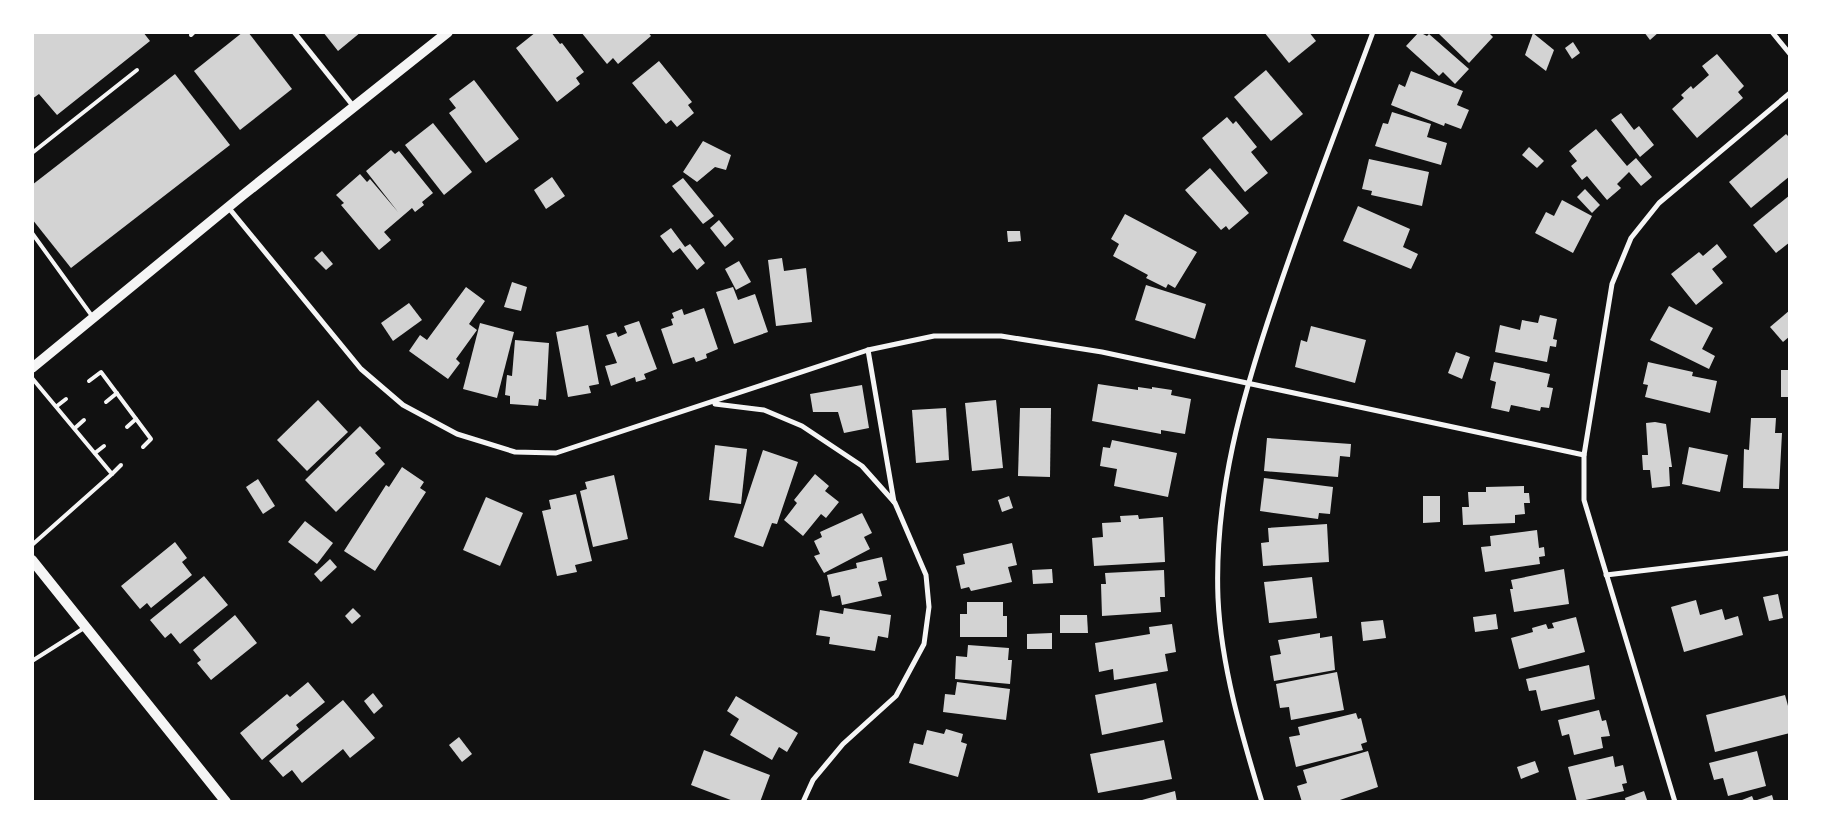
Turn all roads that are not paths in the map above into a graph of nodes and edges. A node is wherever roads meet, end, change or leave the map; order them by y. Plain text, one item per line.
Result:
1 (294, 32) edge
2 (448, 32) edge
3 (1373, 32) edge
4 (1772, 32) edge
5 (1790, 54) edge
6 (137, 70) dead end
7 (1790, 93) edge
8 (354, 107) junction
9 (32, 153) edge
10 (228, 207) junction
11 (32, 233) edge
12 (94, 318) junction
13 (868, 350) junction
14 (32, 368) edge
15 (32, 378) edge
16 (89, 381) dead end
17 (1247, 383) junction
18 (117, 393) junction
19 (66, 399) dead end
20 (106, 402) dead end
21 (712, 403) junction
22 (57, 406) junction
23 (136, 419) junction
24 (84, 420) dead end
25 (127, 427) dead end
26 (75, 428) junction
27 (104, 446) dead end
28 (143, 447) dead end
29 (95, 453) junction
30 (1584, 455) junction
31 (121, 465) dead end
32 (112, 474) junction
33 (894, 503) junction
34 (32, 545) edge
35 (1790, 552) edge
36 (32, 560) edge
37 (1606, 575) junction
38 (86, 627) junction
39 (32, 661) edge
40 (226, 802) edge
41 (803, 802) edge
42 (1262, 802) edge
43 (1675, 802) edge

1 - 8 street
2 - 8 main road
3 - 17 street
4 - 5 street
6 - 9 lane
7 - 30 street
8 - 10 main road
10 - 12 main road
10 - 21 street
11 - 12 lane
12 - 14 main road
13 - 17 street
13 - 21 street
13 - 33 street
15 - 22 lane
16 - 18 lane
17 - 30 street
17 - 42 street
18 - 20 lane
18 - 23 lane
19 - 22 lane
21 - 33 street
22 - 26 lane
23 - 25 lane
23 - 28 lane
24 - 26 lane
26 - 29 lane
27 - 29 lane
29 - 32 lane
30 - 37 street
31 - 32 lane
32 - 34 lane
33 - 41 street
35 - 37 street
36 - 38 main road
37 - 43 street
38 - 39 lane
38 - 40 main road

